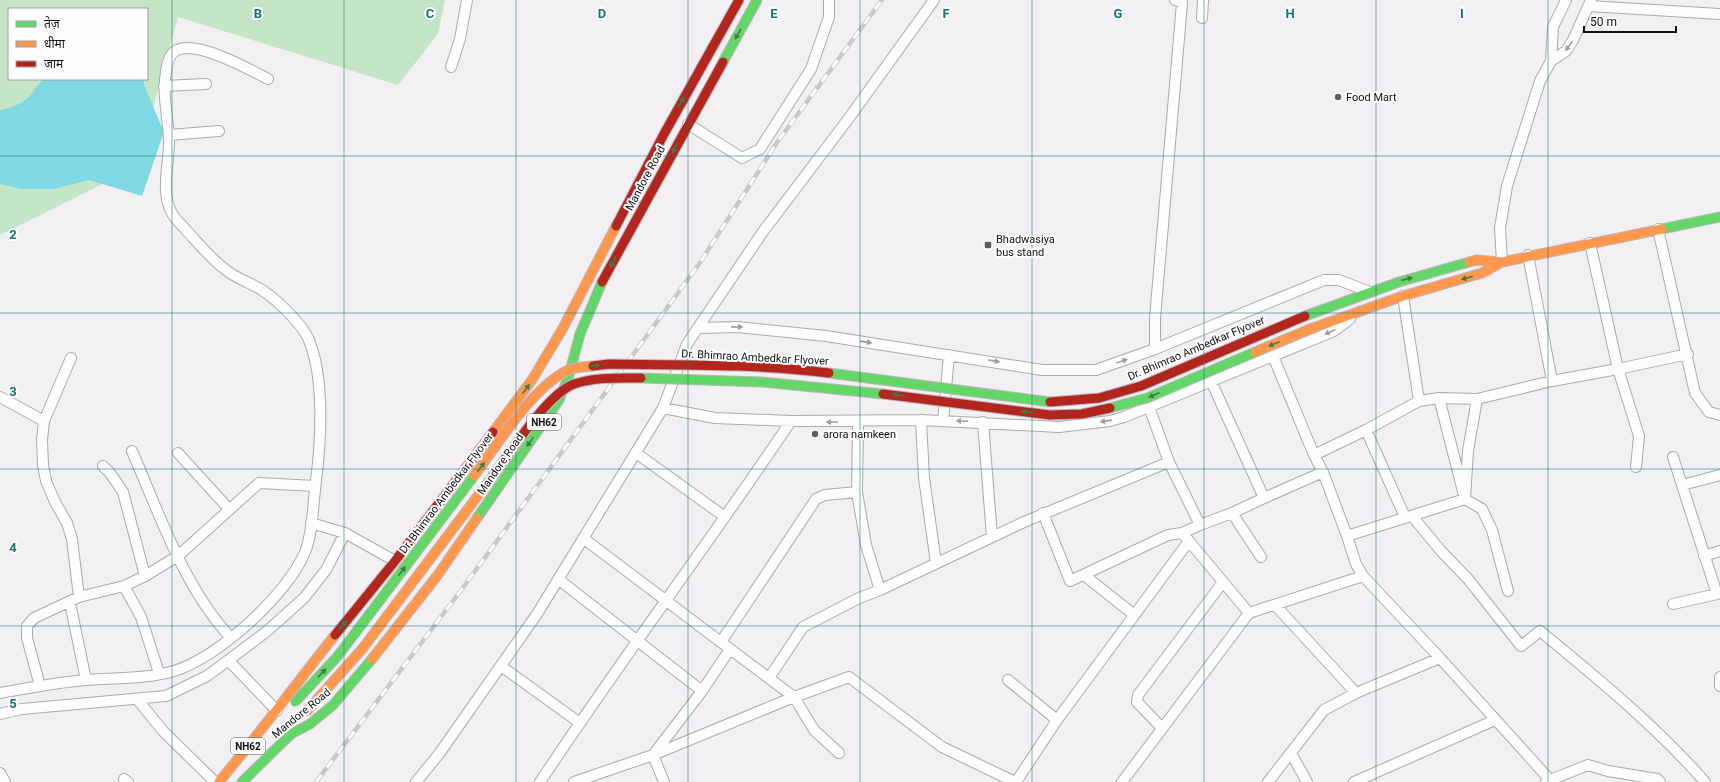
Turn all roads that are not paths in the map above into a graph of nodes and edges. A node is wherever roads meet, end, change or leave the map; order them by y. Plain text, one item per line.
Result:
1 (467, 0) edge
2 (739, 0) edge
3 (757, 0) edge
4 (828, 0) edge
5 (934, 0) edge
6 (1175, 0) edge
7 (1203, 0) edge
8 (1566, 0) edge
9 (1590, 3) edge
10 (1720, 14) edge
11 (1202, 18) dead end
12 (1551, 61) junction
13 (451, 67) dead end
14 (268, 79) dead end
15 (206, 84) dead end
16 (164, 86) junction
17 (688, 124) junction
18 (219, 132) dead end
19 (169, 135) junction
20 (1720, 217) edge
21 (1658, 229) junction
22 (1590, 243) junction
23 (1528, 255) junction
24 (1502, 262) junction
25 (1370, 292) junction
26 (1403, 296) junction
27 (1363, 310) junction
28 (698, 328) junction
29 (1155, 349) junction
30 (1688, 354) junction
31 (950, 355) junction
32 (1273, 356) junction
33 (72, 358) dead end
34 (1618, 369) junction
35 (1211, 381) junction
36 (1552, 381) junction
37 (0, 398) edge
38 (1439, 398) junction
39 (1477, 399) junction
40 (1419, 401) junction
41 (1149, 407) junction
42 (663, 408) junction
43 (1720, 415) edge
44 (921, 420) junction
45 (44, 421) junction
46 (791, 421) junction
47 (943, 421) junction
48 (858, 422) junction
49 (983, 422) junction
50 (1366, 430) junction
51 (132, 451) dead end
52 (178, 453) dead end
53 (636, 453) junction
54 (1314, 456) junction
55 (1673, 458) dead end
56 (1169, 462) junction
57 (103, 466) dead end
58 (1636, 467) dead end
59 (1323, 472) junction
60 (1720, 475) edge
61 (1682, 485) junction
62 (315, 486) junction
63 (856, 492) junction
64 (1264, 498) junction
65 (1464, 499) junction
66 (229, 509) junction
67 (1044, 513) junction
68 (1232, 513) junction
69 (1409, 516) junction
70 (725, 517) junction
71 (311, 523) junction
72 (1200, 525) junction
73 (345, 533) junction
74 (1182, 533) junction
75 (1347, 536) junction
76 (992, 537) junction
77 (583, 538) junction
78 (1189, 541) junction
79 (1720, 551) edge
80 (178, 556) junction
81 (1704, 556) junction
82 (1261, 557) dead end
83 (395, 561) junction
84 (936, 563) junction
85 (1084, 575) junction
86 (145, 576) junction
87 (1363, 576) junction
88 (558, 579) junction
89 (1223, 582) junction
90 (124, 586) junction
91 (880, 590) junction
92 (1508, 591) dead end
93 (1718, 594) edge
94 (79, 597) junction
95 (667, 601) junction
96 (70, 603) junction
97 (1674, 604) dead end
98 (1275, 605) junction
99 (1249, 613) junction
100 (1133, 614) junction
101 (231, 638) junction
102 (638, 642) junction
103 (721, 642) junction
104 (730, 649) junction
105 (1440, 658) junction
106 (229, 661) junction
107 (501, 666) junction
108 (159, 673) junction
109 (1720, 677) edge
110 (769, 678) junction
111 (86, 680) junction
112 (1008, 680) dead end
113 (40, 686) junction
114 (1720, 686) edge
115 (702, 691) junction
116 (0, 693) edge
117 (1356, 693) junction
118 (794, 697) junction
119 (137, 699) junction
120 (277, 711) junction
121 (0, 714) edge
122 (1057, 720) junction
123 (1496, 720) junction
124 (580, 723) junction
125 (1162, 728) junction
126 (291, 734) junction
127 (839, 753) dead end
128 (1292, 753) junction
129 (653, 755) junction
130 (0, 772) edge
131 (1548, 781) edge
132 (5, 782) edge
133 (215, 782) edge
134 (219, 782) edge
135 (242, 782) edge
136 (416, 782) edge
137 (540, 782) edge
138 (574, 782) edge
139 (664, 782) edge
140 (1015, 782) edge
141 (1122, 782) edge
142 (1268, 782) edge
143 (1307, 782) edge
144 (1354, 782) edge
145 (1660, 782) edge
146 (1705, 782) edge

1 - 13 street
83 -> 2 main road, Mandore Road / NH62
3 -> 17 main road, Mandore Road / NH62
4 - 17 street
5 - 28 street
6 - 29 street
7 - 11 street
8 - 12 street
9 - 10 street
9 -> 12 street
12 - 24 street
14 - 16 street
15 - 16 street
16 - 19 street
17 -> 126 main road, Mandore Road / NH62
18 - 19 street
19 - 62 street
20 - 21 main road
21 - 22 main road
21 - 30 street
22 - 23 main road
22 - 34 street
23 - 24 main road
23 - 36 street
25 -> 24 main road, Dr. Bhimrao Ambedkar Flyover
24 -> 26 main road, Dr. Bhimrao Ambedkar Flyover
25 - 29 street
120 -> 25 main road, Dr. Bhimrao Ambedkar Flyover, bridge
26 - 27 main road, Dr. Bhimrao Ambedkar Flyover
26 - 40 street
27 -> 32 street
27 -> 126 main road, Dr. Bhimrao Ambedkar Flyover, bridge
28 -> 31 street
28 - 42 street
31 -> 29 street
30 - 34 street
30 - 43 street
31 - 47 street
32 - 35 street
32 - 54 street
33 - 45 street
34 - 36 street
34 - 58 street
35 - 41 street
35 - 64 street
36 - 39 street
37 - 45 street
38 - 39 street
38 - 40 street
38 - 65 street
39 - 65 street
40 - 50 street
41 -> 49 street
41 - 56 street
42 - 46 street
42 - 53 street
44 - 47 street
44 - 48 street
44 - 84 street
45 - 94 street
48 -> 46 street
46 - 70 street
49 -> 47 street
48 - 63 street
49 - 76 street
50 - 54 street
50 - 69 street
51 - 80 street
52 - 66 street
53 - 70 street
53 - 77 street
54 - 59 street
55 - 61 street
56 - 67 street
56 - 72 street
57 - 86 street
59 - 64 street
59 - 75 street
60 - 61 street
61 - 81 street
62 - 66 street
62 - 71 street
63 - 91 street
63 - 103 street
64 - 68 street
65 - 69 street
65 - 92 street
66 - 80 street
67 - 76 street
67 - 85 street
68 - 72 street
68 - 82 street
69 - 75 street
69 - 146 street
70 - 95 street
71 - 73 street
71 - 101 street
72 - 74 street
73 - 83 street
73 - 106 street
74 - 78 street
74 - 85 street
75 - 87 street
76 - 84 street
77 - 88 street
77 - 95 street
78 - 89 street
78 - 100 street
79 - 81 street
80 - 86 street
80 - 101 street
81 - 93 street
120 -> 83 main road, Mandore Road / NH62
84 - 91 street
85 - 100 street
86 - 90 street
87 - 98 street
87 - 105 street
88 - 102 street
88 - 107 street
89 - 99 street
89 - 125 street
90 - 94 street
90 - 108 street
91 - 110 street
93 - 97 street
94 - 96 street
95 - 102 street
95 - 103 street
96 - 111 street
96 - 113 street
98 - 99 street
98 - 117 street
99 - 125 street
100 - 122 street
101 - 108 street
102 - 115 street
102 - 124 street
103 - 104 street
104 - 110 street
104 - 115 street
105 - 117 street
105 - 123 street
106 - 119 street
106 - 120 street
107 - 124 street
107 - 136 street
108 - 111 street
109 - 114 street
110 - 118 street
111 - 113 street
112 - 122 street
113 - 116 street
115 - 129 street
117 - 128 street
118 - 127 street
118 - 129 street
118 - 140 street
119 - 121 street
119 - 133 street
120 - 134 main road, Mandore Road / NH62
122 - 140 street
123 - 131 street
123 - 144 street
124 - 137 street
125 - 141 street
126 - 135 main road, Mandore Road / NH62
128 - 142 street
128 - 143 street
129 - 138 street
129 - 139 street
130 - 132 street
131 - 145 street

